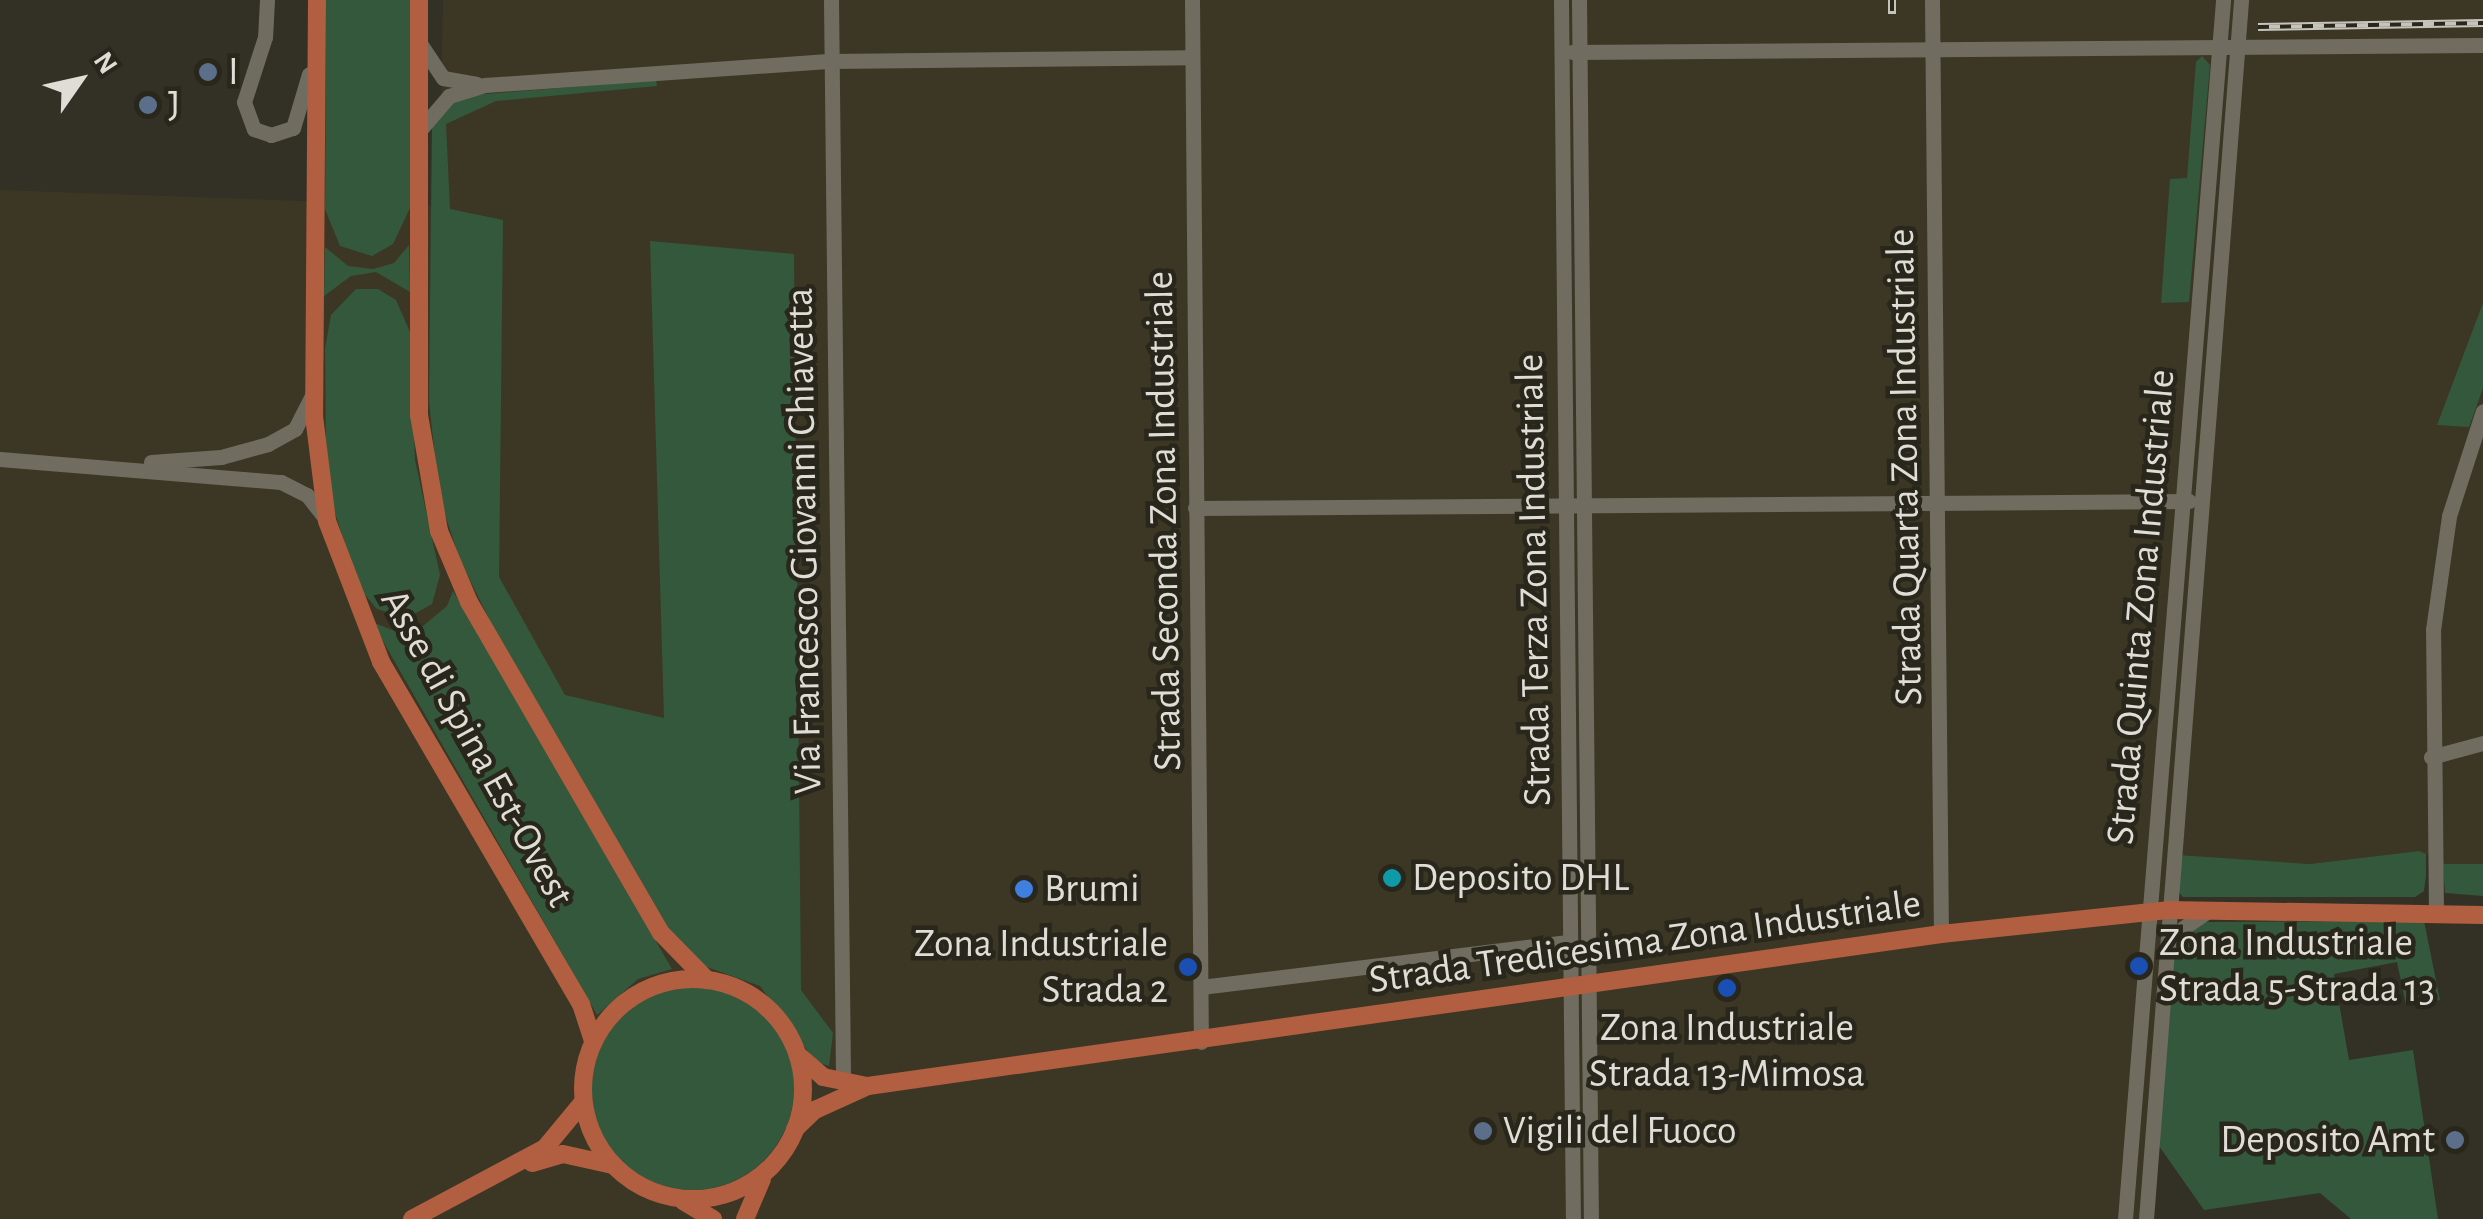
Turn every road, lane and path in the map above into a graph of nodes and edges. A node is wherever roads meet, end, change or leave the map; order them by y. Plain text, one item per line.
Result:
1 (268, 0) edge
2 (315, 0) edge
3 (419, 0) edge
4 (831, 0) edge
5 (1192, 0) edge
6 (1561, 0) edge
7 (1579, 0) edge
8 (1932, 0) edge
9 (2223, 0) edge
10 (2241, 0) edge
11 (418, 42) junction
12 (2483, 44) edge
13 (2219, 47) junction
14 (2238, 47) junction
15 (1932, 49) junction
16 (1561, 52) junction
17 (1580, 52) junction
18 (1192, 57) junction
19 (832, 61) junction
20 (485, 85) junction
21 (419, 131) junction
22 (1562, 301) junction
23 (1582, 301) junction
24 (315, 373) junction
25 (2483, 411) edge
26 (2189, 425) junction
27 (2209, 426) junction
28 (0, 459) edge
29 (122, 464) junction
30 (2183, 501) junction
31 (2203, 501) junction
32 (1939, 502) junction
33 (1563, 505) junction
34 (1583, 505) junction
35 (1196, 508) junction
36 (327, 522) junction
37 (2483, 743) edge
38 (2431, 757) junction
39 (1570, 820) junction
40 (1588, 822) junction
41 (2483, 902) edge
42 (2211, 909) junction
43 (2149, 910) junction
44 (2168, 910) junction
45 (2436, 910) junction
46 (2483, 915) edge
47 (1940, 934) junction
48 (1570, 942) junction
49 (2166, 956) junction
50 (707, 980) junction
51 (1201, 987) junction
52 (1580, 987) junction
53 (593, 1042) junction
54 (1201, 1042) junction
55 (796, 1052) junction
56 (843, 1081) junction
57 (868, 1086) junction
58 (583, 1102) junction
59 (796, 1130) junction
60 (613, 1166) junction
61 (512, 1170) junction
62 (767, 1171) junction
63 (678, 1199) junction
64 (412, 1219) edge
65 (713, 1219) edge
66 (745, 1219) edge
67 (1573, 1219) edge
68 (1591, 1219) edge
69 (2126, 1219) edge
70 (2146, 1219) edge

1 - 2 street
2 - 24 main road, Asse di Spina Est-Ovest
3 - 11 main road, Asse di Spina Est-Ovest
4 - 19 street, Via Francesco Giovanni Chiavetta
5 - 18 street, Strada Seconda Zona Industriale
6 - 16 street, Strada Terza Zona Industriale
7 - 17 street, Strada Terza Zona Industriale
8 - 15 street, Strada Quarta Zona Industriale
9 - 13 street, Strada Quinta Zona Industriale
10 - 14 street, Strada Quinta Zona Industriale
11 - 20 street
11 - 21 main road, Asse di Spina Est-Ovest
12 - 14 street
13 - 14 street
13 - 15 street
13 - 26 street, Strada Quinta Zona Industriale
14 - 27 street, Strada Quinta Zona Industriale
15 - 17 street
15 - 32 street, Strada Quarta Zona Industriale
16 - 17 street
16 - 22 street, Strada Terza Zona Industriale
17 - 23 street, Strada Terza Zona Industriale
18 - 19 street
18 - 35 street, Strada Seconda Zona Industriale
19 - 20 street
19 - 56 street, Via Francesco Giovanni Chiavetta
20 - 21 street
21 - 50 main road, Asse di Spina Est-Ovest
22 - 23 street
22 - 33 street, Strada Terza Zona Industriale
23 - 34 street, Strada Terza Zona Industriale
24 - 29 street
24 - 36 main road, Asse di Spina Est-Ovest
25 - 38 street
26 - 27 street
26 - 30 street, Strada Quinta Zona Industriale
27 - 31 street, Strada Quinta Zona Industriale
28 - 29 street
29 - 36 street
30 - 31 street
30 - 32 street
30 - 43 street, Strada Quinta Zona Industriale
31 - 44 street, Strada Quinta Zona Industriale
32 - 34 street
32 - 47 street, Strada Quarta Zona Industriale
33 - 34 street
33 - 35 street
33 - 39 street, Strada Terza Zona Industriale
34 - 40 street, Strada Terza Zona Industriale
35 - 51 street, Strada Seconda Zona Industriale
36 - 53 main road, Asse di Spina Est-Ovest
37 - 38 street
38 - 45 street
39 - 40 street
39 - 48 street, Strada Terza Zona Industriale
40 - 52 street, Strada Terza Zona Industriale
41 - 45 main road
42 - 44 main road, Strada Tredicesima Zona Industriale
42 - 45 main road, Strada Tredicesima Zona Industriale
42 - 49 street
43 - 44 main road, Strada Tredicesima Zona Industriale
43 - 47 main road, Strada Tredicesima Zona Industriale
43 - 69 street, Strada Quinta Zona Industriale
44 - 49 street, Strada Quinta Zona Industriale
45 - 46 main road
47 - 52 main road, Strada Tredicesima Zona Industriale
48 - 51 street
48 - 52 street, Strada Terza Zona Industriale
49 - 70 street, Strada Quinta Zona Industriale
50 - 53 main road
50 - 55 main road
51 - 54 street, Strada Seconda Zona Industriale
52 - 54 main road, Strada Tredicesima Zona Industriale
52 - 67 street, Strada Terza Zona Industriale
52 - 68 street, Strada Terza Zona Industriale
53 - 58 main road
54 - 57 main road, Strada Tredicesima Zona Industriale
55 - 56 main road
55 - 59 main road
56 - 57 main road
57 - 59 main road
58 - 60 main road
58 - 61 main road
59 - 62 main road
60 - 61 main road
60 - 63 main road
61 - 64 main road
62 - 63 main road
62 - 66 main road
63 - 65 main road

